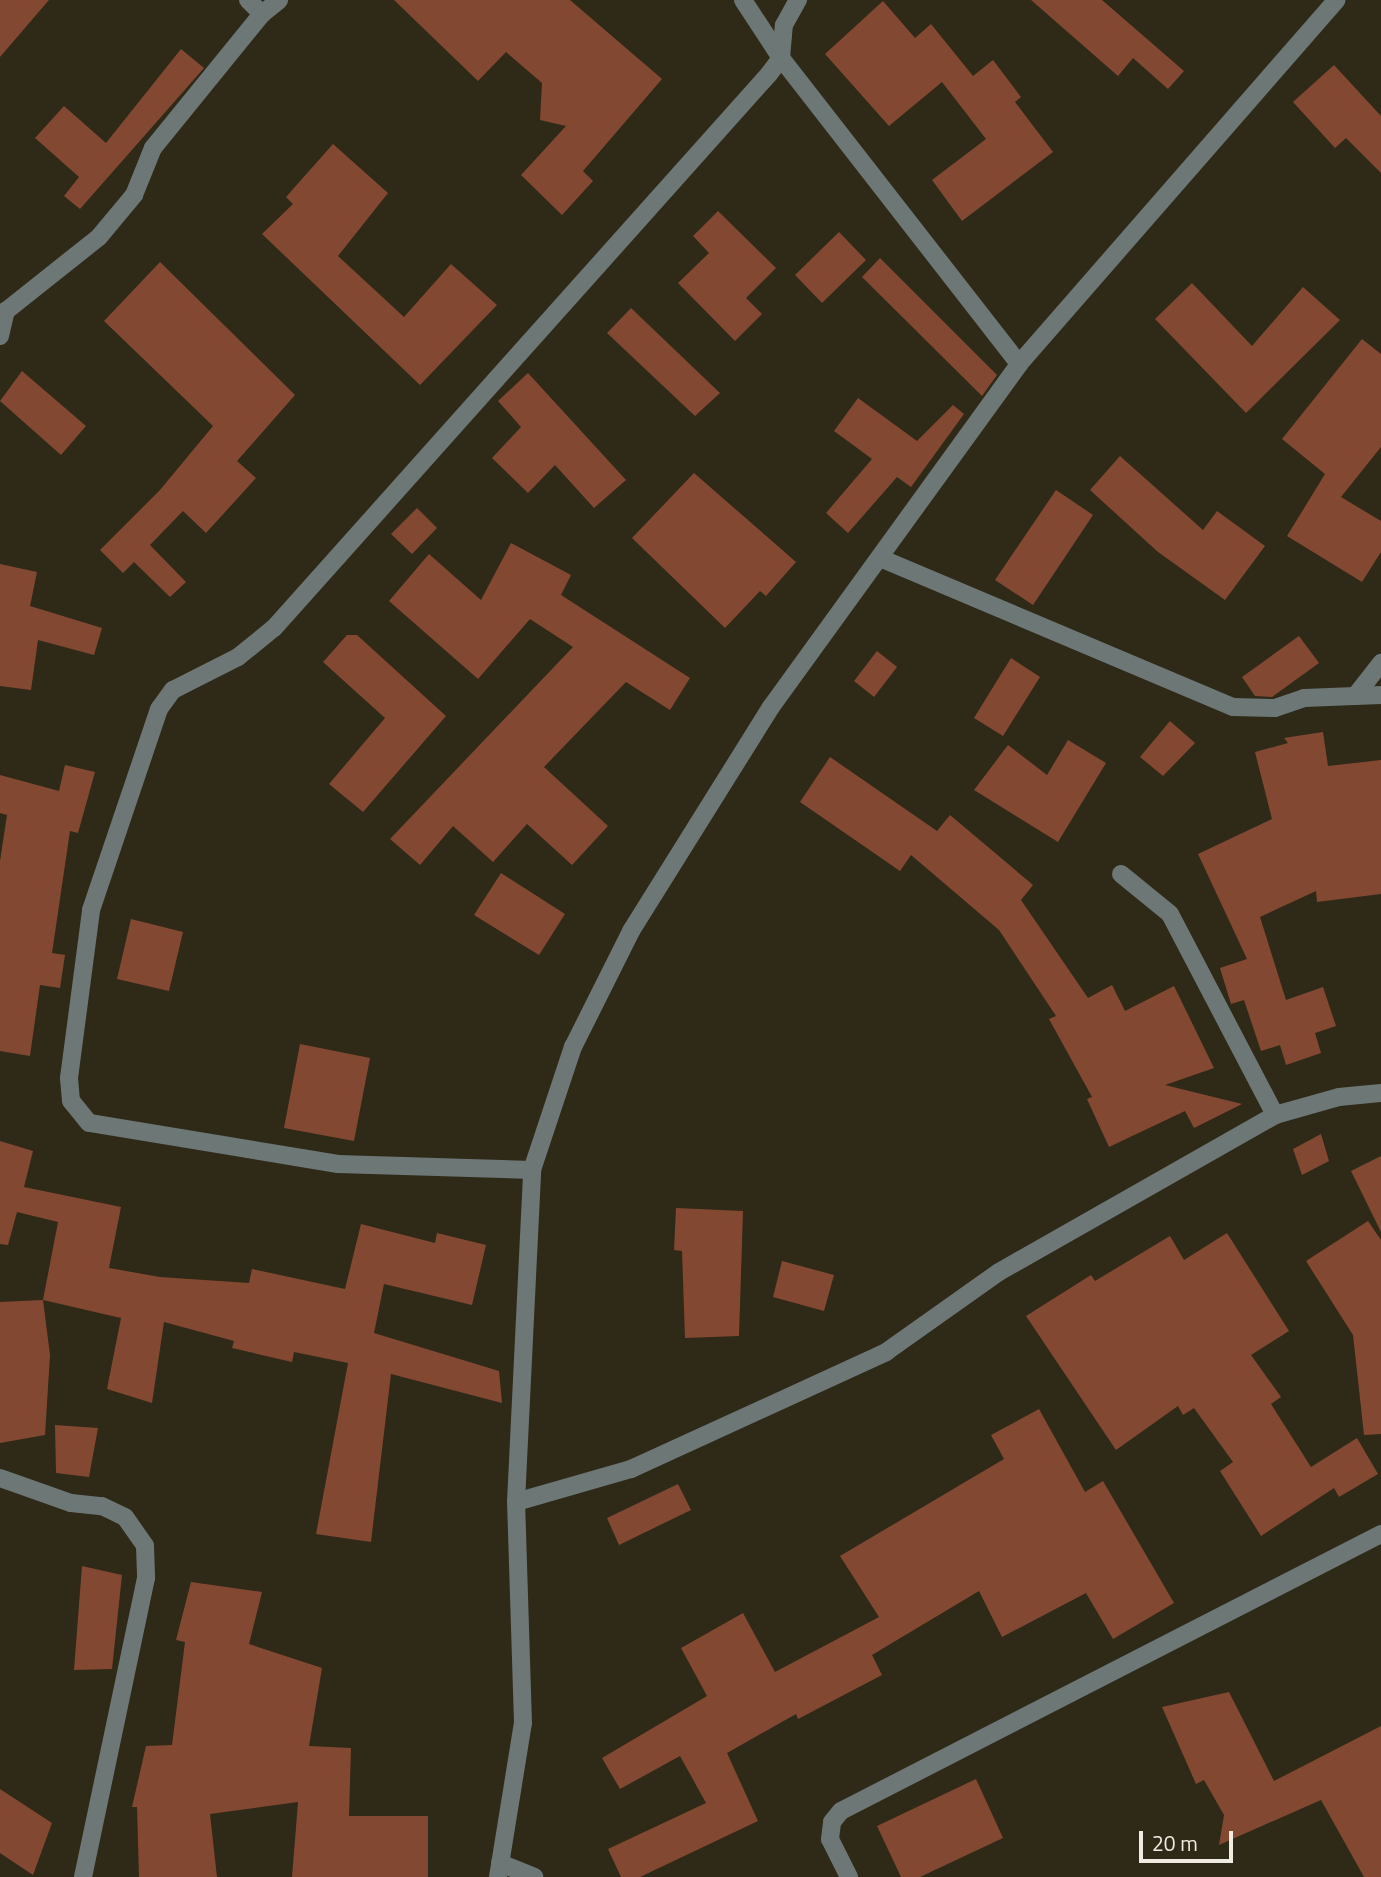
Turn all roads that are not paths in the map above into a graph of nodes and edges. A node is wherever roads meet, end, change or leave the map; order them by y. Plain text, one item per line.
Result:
1 (248, 0) edge
2 (279, 0) edge
3 (743, 0) edge
4 (798, 0) edge
5 (1336, 0) edge
6 (262, 14) junction
7 (781, 58) junction
8 (3, 309) edge
9 (0, 336) edge
10 (1019, 364) junction
11 (880, 558) junction
12 (1381, 663) edge
13 (1356, 695) junction
14 (1381, 695) edge
15 (1121, 874) dead end
16 (1381, 1093) edge
17 (1275, 1115) junction
18 (532, 1170) junction
19 (0, 1478) edge
20 (516, 1502) junction
21 (1381, 1534) edge
22 (499, 1870) edge
23 (83, 1877) edge
24 (534, 1877) edge
25 (849, 1877) edge

1 - 6 street
2 - 6 street
3 - 7 street
4 - 7 street
5 - 10 street
6 - 8 street
7 - 10 street
7 - 18 street
8 - 9 street
10 - 11 street
11 - 13 street
11 - 18 street
12 - 13 street
13 - 14 street
15 - 17 street
16 - 17 street
17 - 20 street
18 - 20 street
19 - 23 street
20 - 22 street
21 - 25 street
22 - 24 street

